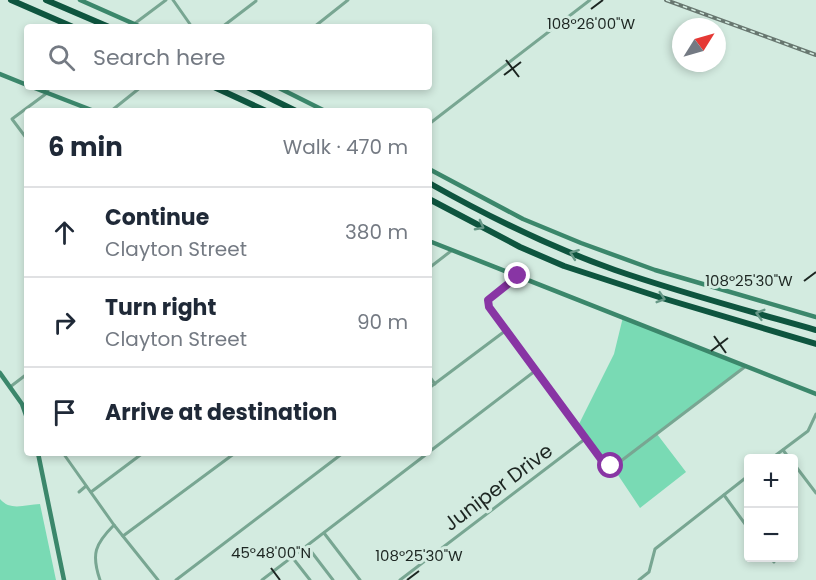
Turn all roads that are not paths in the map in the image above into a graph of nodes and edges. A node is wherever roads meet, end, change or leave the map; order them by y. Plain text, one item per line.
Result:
1 (10, 0) edge
2 (46, 0) edge
3 (80, 0) edge
4 (166, 0) edge
5 (173, 0) edge
6 (348, 0) edge
7 (588, 0) edge
8 (256, 1) edge
9 (66, 24) edge
10 (102, 24) edge
11 (134, 24) joint
12 (190, 24) edge
13 (226, 24) edge
14 (318, 24) edge
15 (0, 74) edge
16 (24, 84) edge
17 (40, 90) edge
18 (48, 90) edge
19 (137, 90) edge
20 (220, 90) edge
21 (253, 90) edge
22 (284, 90) edge
23 (47, 93) junction
24 (27, 108) edge
25 (86, 108) edge
26 (115, 108) edge
27 (260, 108) edge
28 (290, 108) edge
29 (319, 108) edge
30 (24, 110) edge
31 (432, 122) edge
32 (24, 135) edge
33 (432, 171) edge
34 (432, 185) edge
35 (432, 200) edge
36 (432, 243) edge
37 (452, 250) junction
38 (432, 266) edge
39 (518, 276) junction
40 (816, 317) edge
41 (816, 330) edge
42 (505, 331) junction
43 (816, 344) edge
44 (746, 366) junction
45 (535, 371) junction
46 (0, 373) edge
47 (24, 376) edge
48 (432, 380) edge
49 (435, 384) junction
50 (432, 386) edge
51 (10, 387) junction
52 (816, 394) edge
53 (22, 404) joint
54 (24, 410) edge
55 (816, 414) edge
56 (585, 439) junction
57 (783, 450) junction
58 (432, 451) edge
59 (778, 454) edge
60 (786, 454) edge
61 (39, 456) edge
62 (65, 456) edge
63 (139, 456) edge
64 (231, 456) edge
65 (339, 456) edge
66 (425, 456) edge
67 (798, 469) edge
68 (744, 479) edge
69 (87, 486) junction
70 (79, 492) dead end
71 (91, 492) junction
72 (816, 493) edge
73 (724, 495) junction
74 (744, 522) edge
75 (114, 525) junction
76 (324, 533) junction
77 (123, 536) junction
78 (307, 546) junction
79 (292, 557) junction
80 (64, 580) edge
81 (100, 580) edge
82 (158, 580) edge
83 (176, 580) edge
84 (262, 580) edge
85 (310, 580) edge
86 (333, 580) edge
87 (360, 580) edge
88 (400, 580) edge
89 (639, 580) edge

1 - 9 highway
2 - 10 highway
3 - 11 street
4 - 11 street
5 - 12 street
6 - 14 street
7 - 31 street
8 - 13 street
15 - 16 street
17 - 23 street
18 - 23 street
19 - 26 street
20 - 27 highway
21 - 28 highway
22 - 29 street
23 - 24 street
23 - 25 street
30 - 32 street
33 - 40 street
41 -> 34 highway
35 -> 43 highway
36 - 37 street
37 - 38 street
37 - 39 street
39 - 42 street
39 - 44 street
42 - 45 street
42 - 49 street
44 - 52 street
44 - 56 street
45 - 56 street
45 - 58 street
46 - 51 street
47 - 51 street
48 - 49 street
49 - 50 street
51 - 53 street
53 - 54 street
55 - 57 street
56 - 88 street, Juniper Drive
57 - 59 street
57 - 60 street
61 - 80 street
62 - 69 street
63 - 71 street
64 - 77 street
65 - 83 street
66 - 76 street
67 - 72 street
68 - 73 street
69 - 70 street
69 - 71 street
71 - 75 street
73 - 74 street
73 - 89 street
75 - 77 street
75 - 81 street
76 - 78 street
76 - 87 street
77 - 82 street
78 - 79 street
78 - 86 street
79 - 84 street
79 - 85 street

